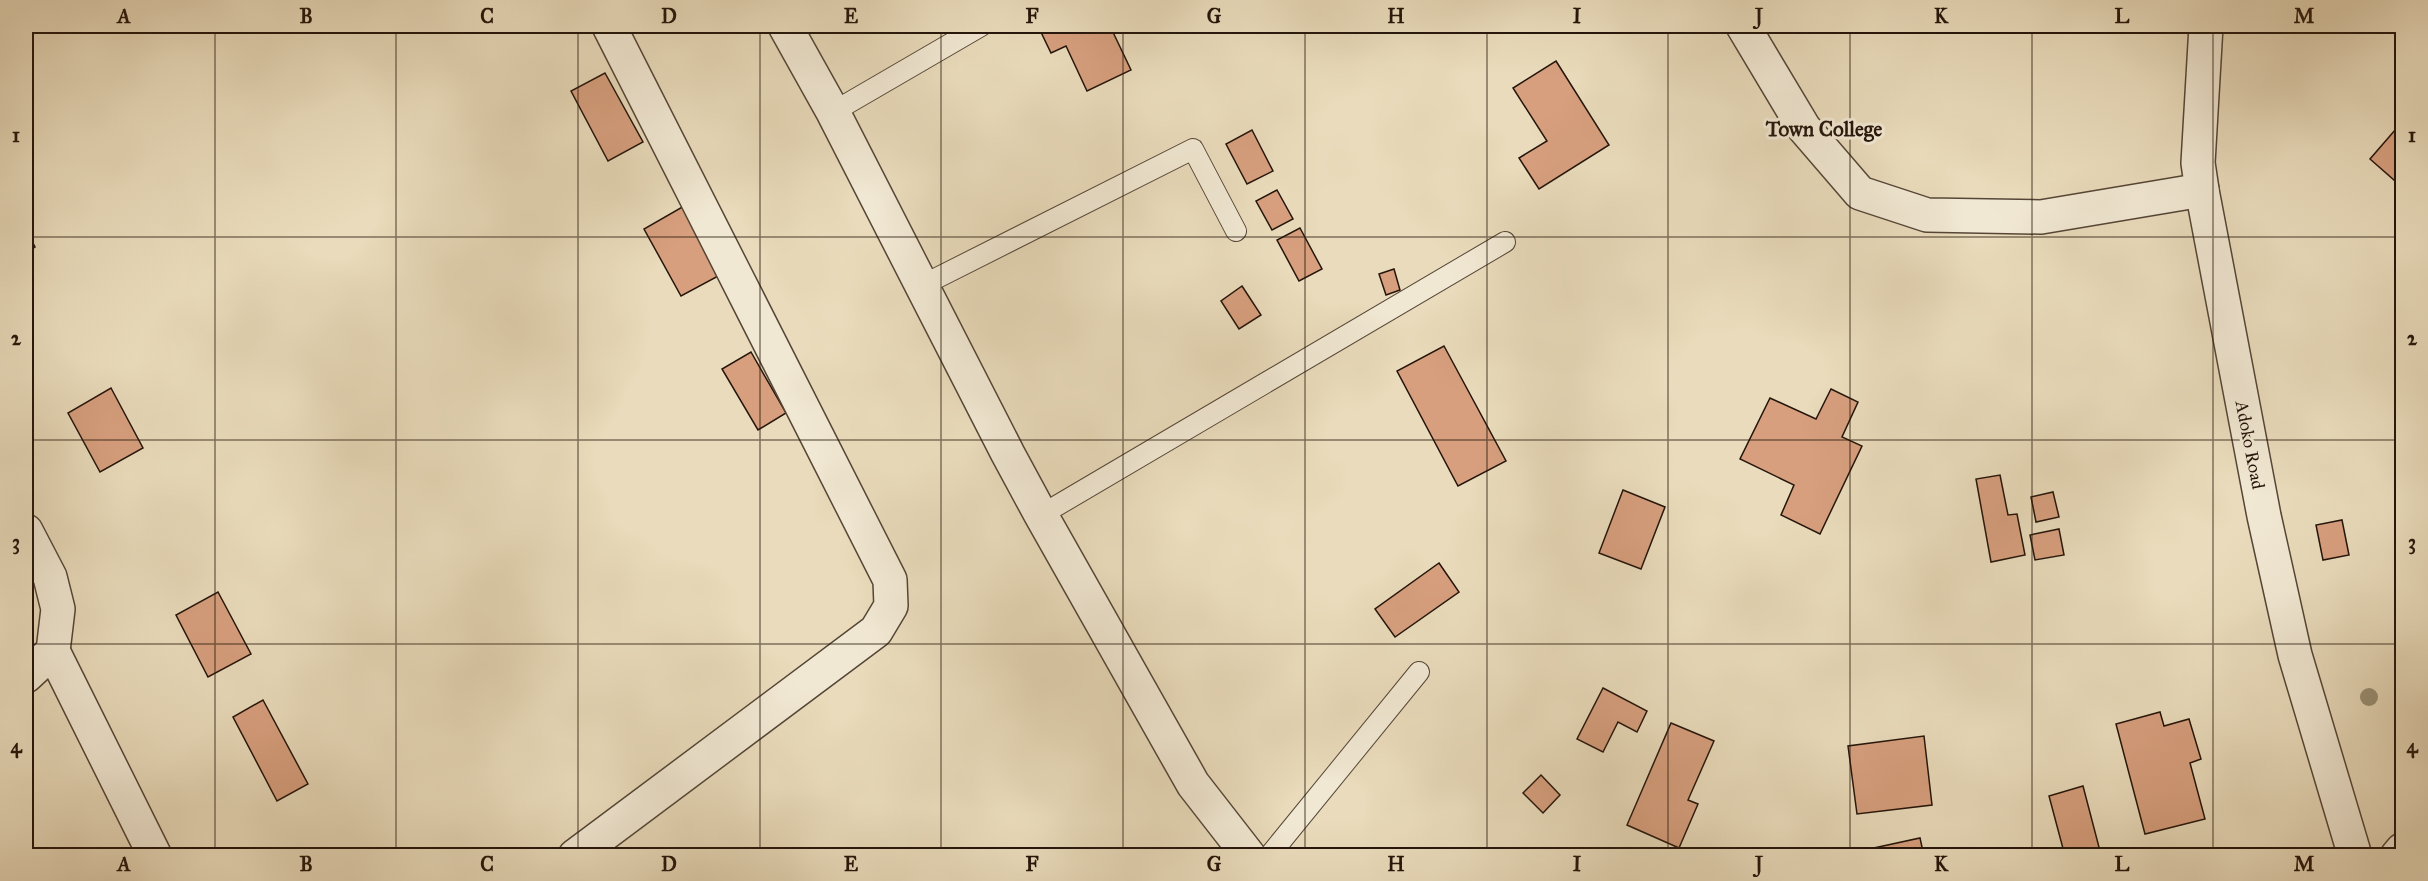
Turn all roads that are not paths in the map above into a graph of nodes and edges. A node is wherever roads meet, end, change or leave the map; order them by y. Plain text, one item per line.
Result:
1 (609, 26) edge
2 (785, 26) edge
3 (981, 26) edge
4 (1743, 26) edge
5 (2206, 26) edge
6 (832, 112) junction
7 (2202, 190) junction
8 (1236, 231) dead end
9 (1505, 242) dead end
10 (921, 286) junction
11 (1041, 515) junction
12 (26, 531) edge
13 (53, 651) junction
14 (1419, 672) dead end
15 (26, 676) edge
16 (2403, 850) edge
17 (155, 855) edge
18 (575, 855) edge
19 (1249, 855) edge
20 (1269, 855) edge
21 (2355, 855) edge
22 (2397, 855) edge

1 - 18 street
2 - 6 street
3 - 6 lane
4 - 7 street
5 - 7 street, Adoko Road
6 - 10 street
7 - 21 street, Adoko Road
8 - 10 lane
9 - 11 lane
10 - 11 street
11 - 19 street
12 - 13 street
13 - 15 street
13 - 17 street
14 - 20 lane
16 - 22 street

